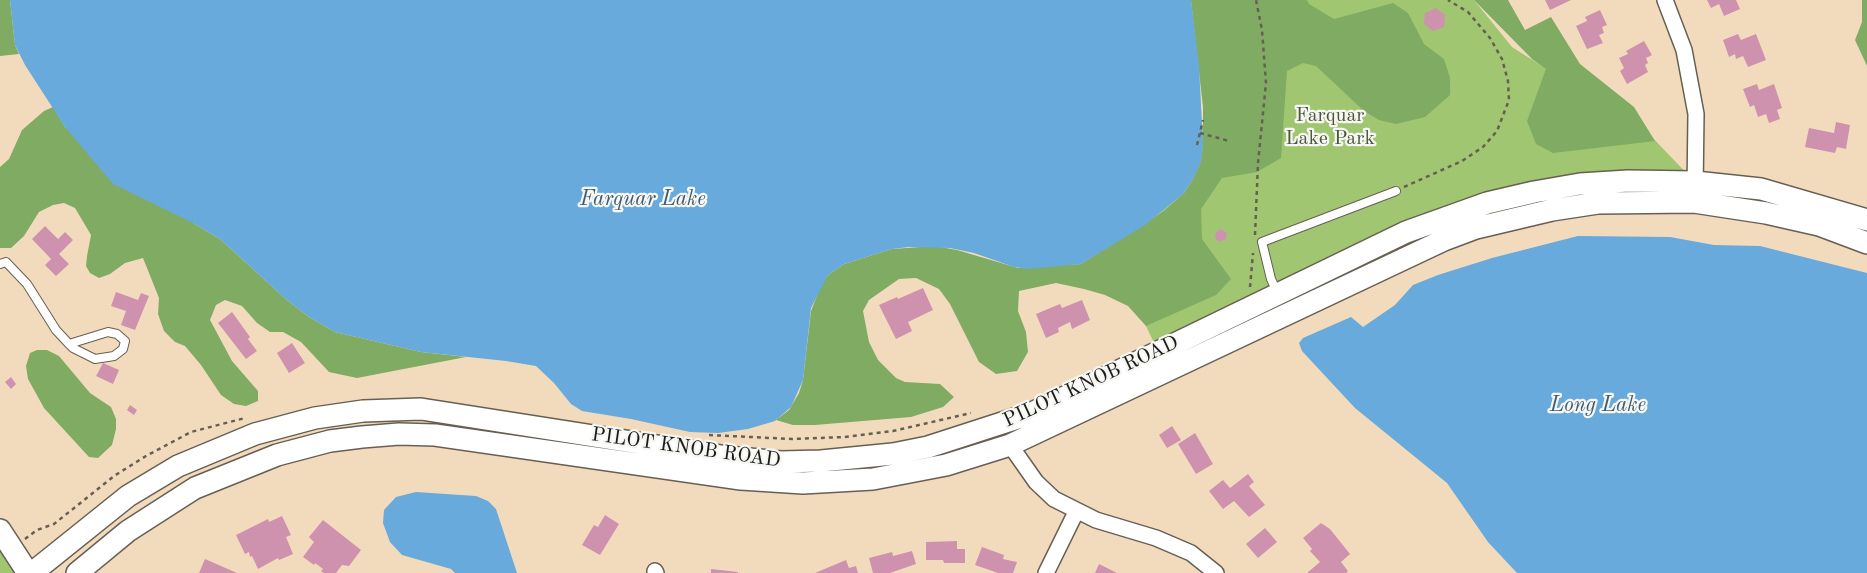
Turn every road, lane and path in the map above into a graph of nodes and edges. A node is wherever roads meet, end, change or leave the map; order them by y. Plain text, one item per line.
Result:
1 (1256, 0) edge
2 (1448, 0) edge
3 (1665, 0) edge
4 (1203, 120) dead end
5 (1200, 133) junction
6 (1229, 141) dead end
7 (1197, 145) dead end
8 (1396, 190) joint
9 (1695, 192) junction
10 (1867, 220) edge
11 (1254, 240) dead end
12 (1867, 243) edge
13 (1254, 249) dead end
14 (0, 264) edge
15 (1250, 287) junction
16 (1242, 291) dead end
17 (1280, 298) junction
18 (68, 344) junction
19 (972, 413) dead end
20 (246, 418) dead end
21 (996, 426) junction
22 (706, 435) dead end
23 (1010, 445) junction
24 (1076, 512) junction
25 (0, 530) edge
26 (13, 550) junction
27 (28, 573) edge
28 (32, 573) edge
29 (77, 573) edge
30 (1046, 573) edge
31 (1216, 573) edge

1 - 11 path
2 - 8 path
3 - 9 street
4 - 5 path
5 - 6 path
5 - 7 path
8 - 17 lane
9 - 10 main road, PILOT KNOB ROAD
9 - 12 main road, PILOT KNOB ROAD
9 - 17 main road, PILOT KNOB ROAD
13 - 15 path
14 - 18 lane
15 - 16 path
15 - 17 path
17 - 21 main road, PILOT KNOB ROAD
17 - 23 main road, PILOT KNOB ROAD
18 - 18 lane
19 - 22 path
20 - 26 path
21 - 23 main road
21 - 28 main road, PILOT KNOB ROAD
23 - 24 street
23 - 29 main road, PILOT KNOB ROAD
24 - 30 street
24 - 31 street
25 - 26 main road
26 - 27 main road

